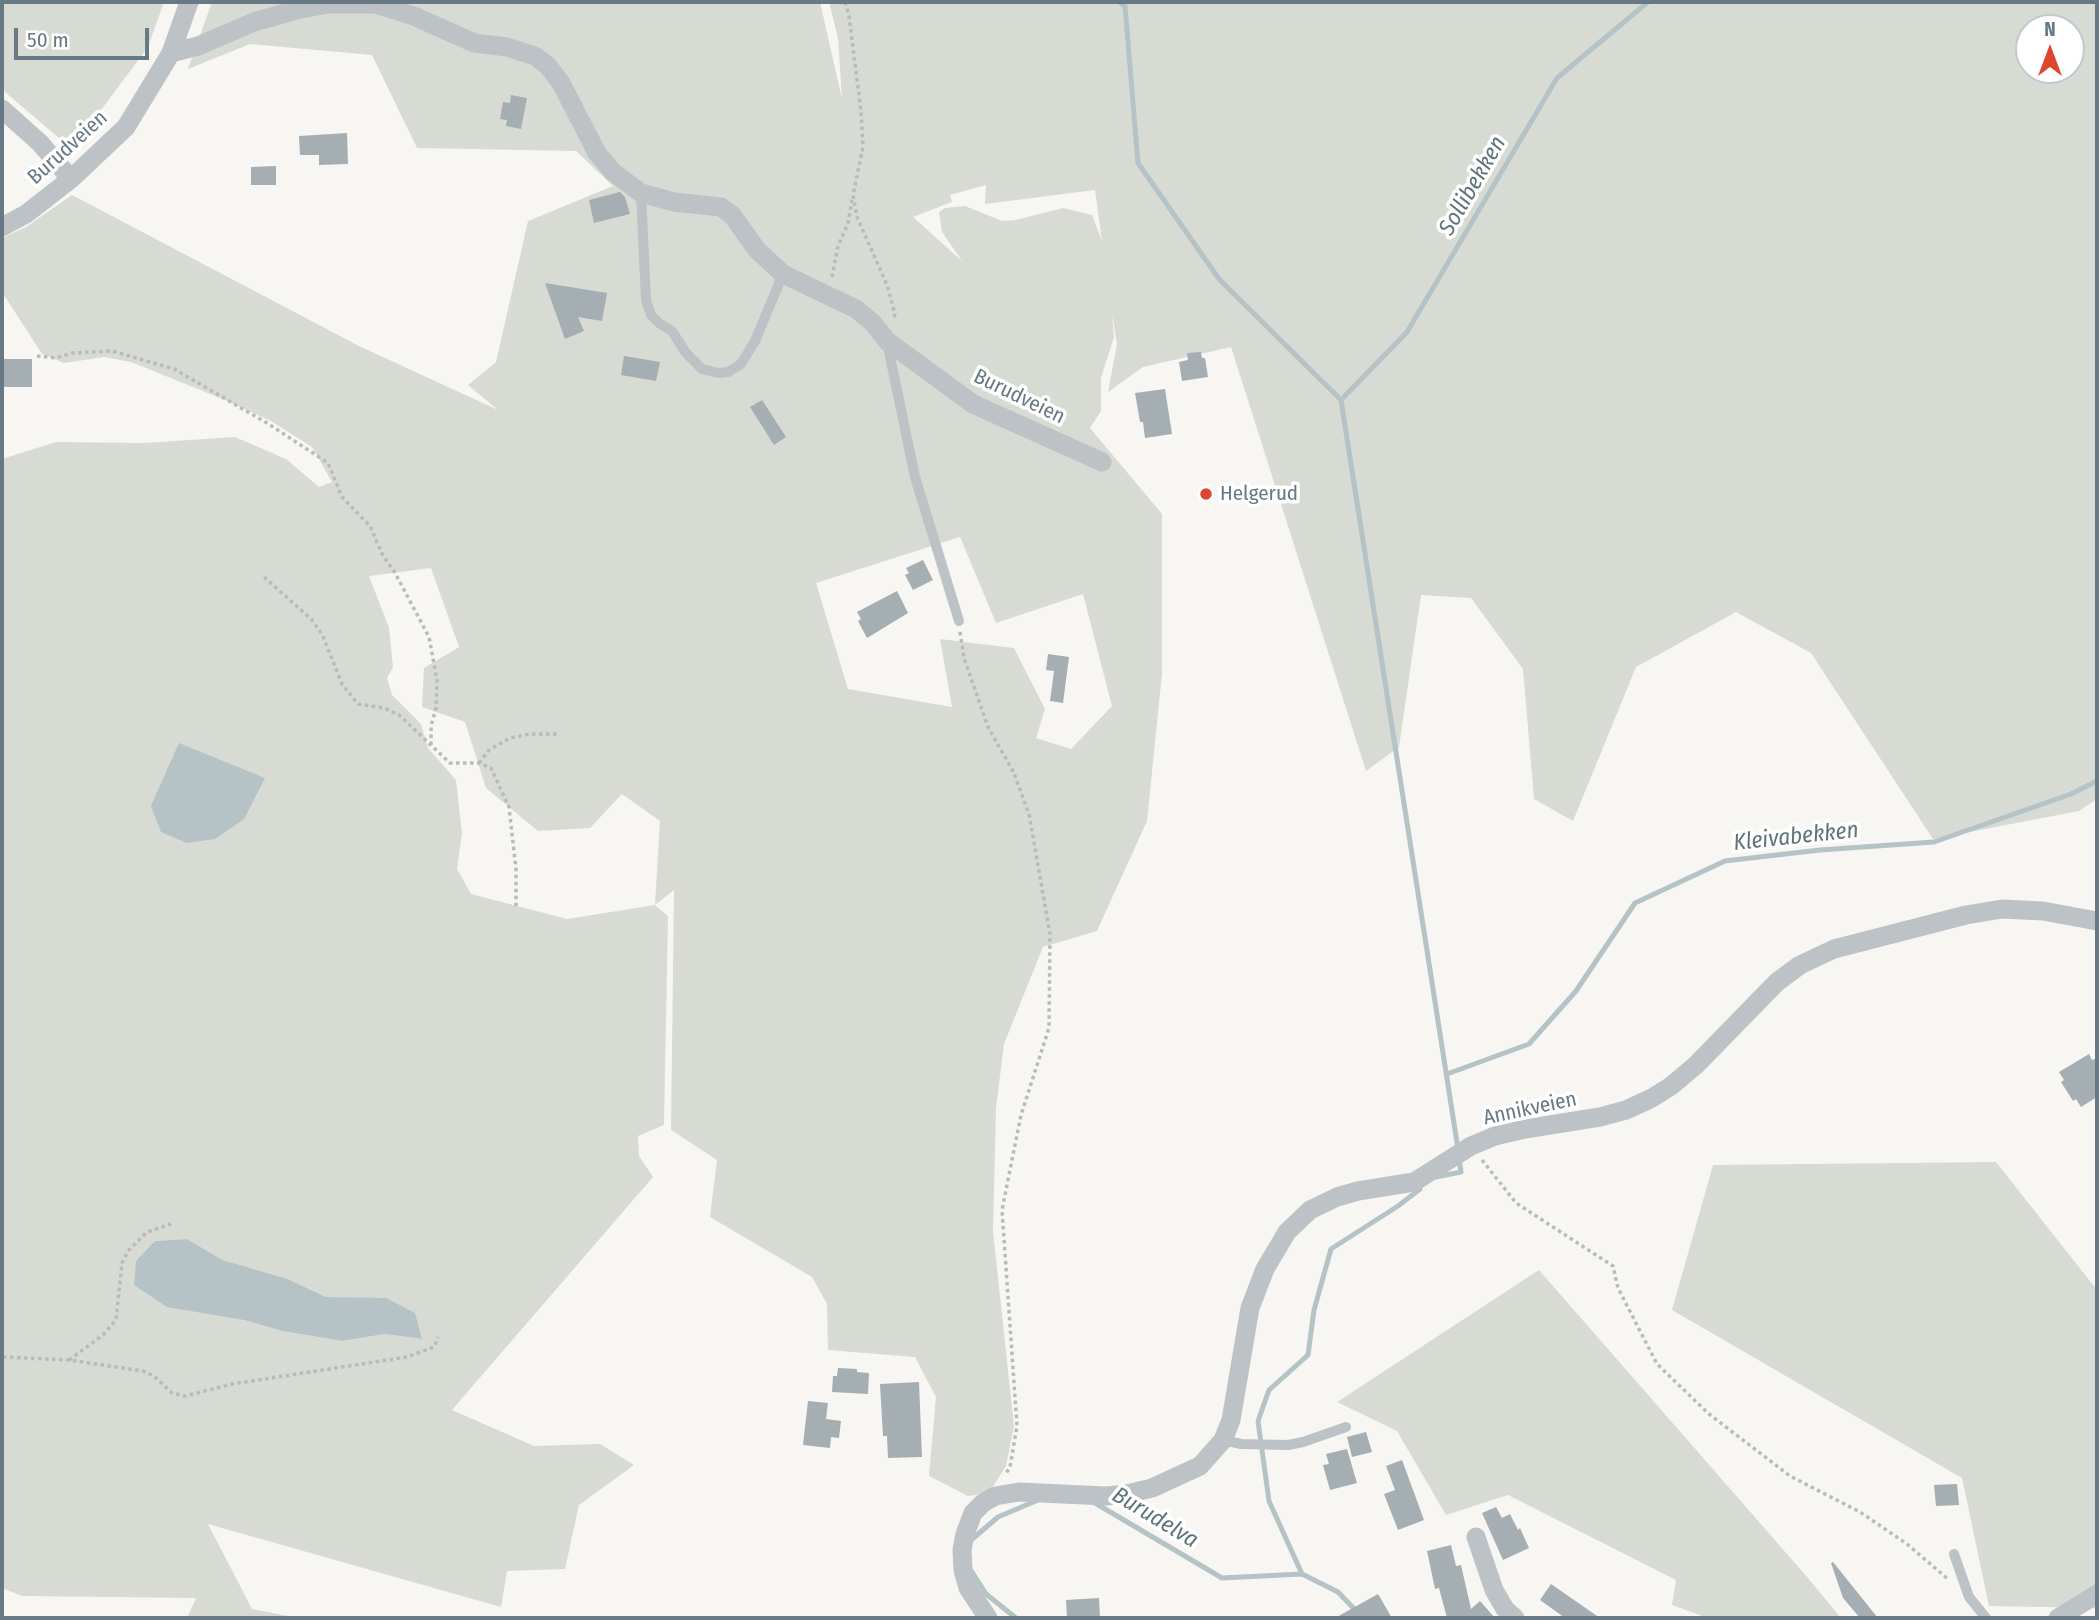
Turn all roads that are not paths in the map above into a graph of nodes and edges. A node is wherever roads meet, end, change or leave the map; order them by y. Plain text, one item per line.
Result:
1 (189, 2) edge
2 (171, 53) junction
3 (2, 109) edge
4 (71, 179) junction
5 (641, 193) junction
6 (2, 227) edge
7 (783, 274) junction
8 (887, 341) junction
9 (1102, 462) dead end
10 (959, 621) road end
11 (2097, 921) edge
12 (1346, 1427) dead end
13 (1223, 1440) junction
14 (1476, 1537) dead end
15 (1954, 1554) dead end
16 (2097, 1594) edge
17 (988, 1618) edge
18 (1515, 1618) edge
19 (1986, 1618) edge
20 (2058, 1618) edge

1 - 2 street, Burudveien
2 - 4 street, Burudveien
2 - 5 street, Burudveien
3 - 4 street
4 - 6 street, Burudveien
5 - 7 street, Burudveien
5 - 7 lane
7 - 8 street, Burudveien
8 - 9 street, Burudveien
8 - 10 lane
11 - 13 street, Annikveien
12 - 13 lane
13 - 17 street, Annikveien
14 - 18 street
15 - 19 lane
16 - 20 street

